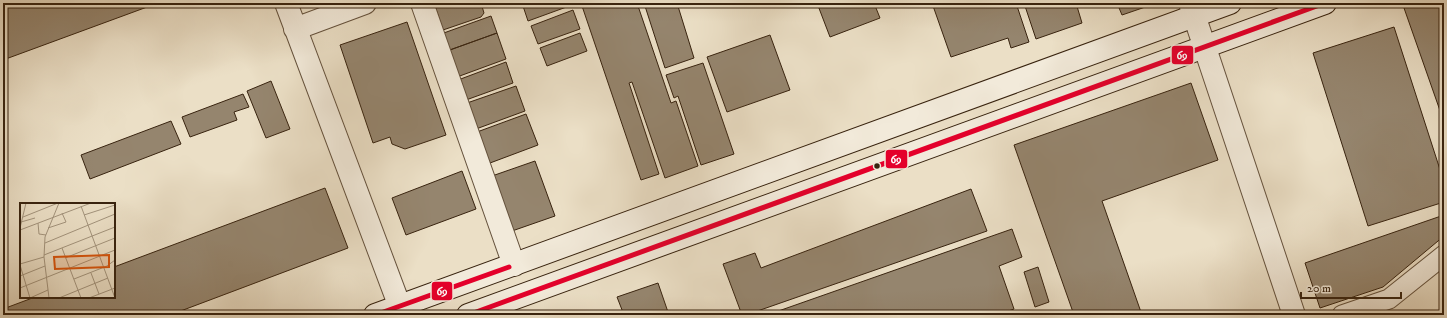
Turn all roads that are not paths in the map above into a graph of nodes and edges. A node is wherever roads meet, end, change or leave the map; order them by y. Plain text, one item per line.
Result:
1 (286, 3) edge
2 (365, 3) edge
3 (422, 3) edge
4 (1230, 3) edge
5 (1325, 3) edge
6 (1192, 10) edge
7 (295, 29) junction
8 (1205, 46) junction
9 (1444, 255) edge
10 (514, 265) junction
11 (401, 311) edge
12 (375, 315) edge
13 (468, 315) edge
14 (1294, 315) edge
15 (1342, 315) edge

1 - 7 street
2 - 7 street
3 - 10 street
4 - 6 street
5 - 8 street
6 - 8 street
6 - 10 street
7 - 11 street
8 - 13 street
8 - 14 street
9 - 15 lane
10 - 11 street
11 - 12 street

